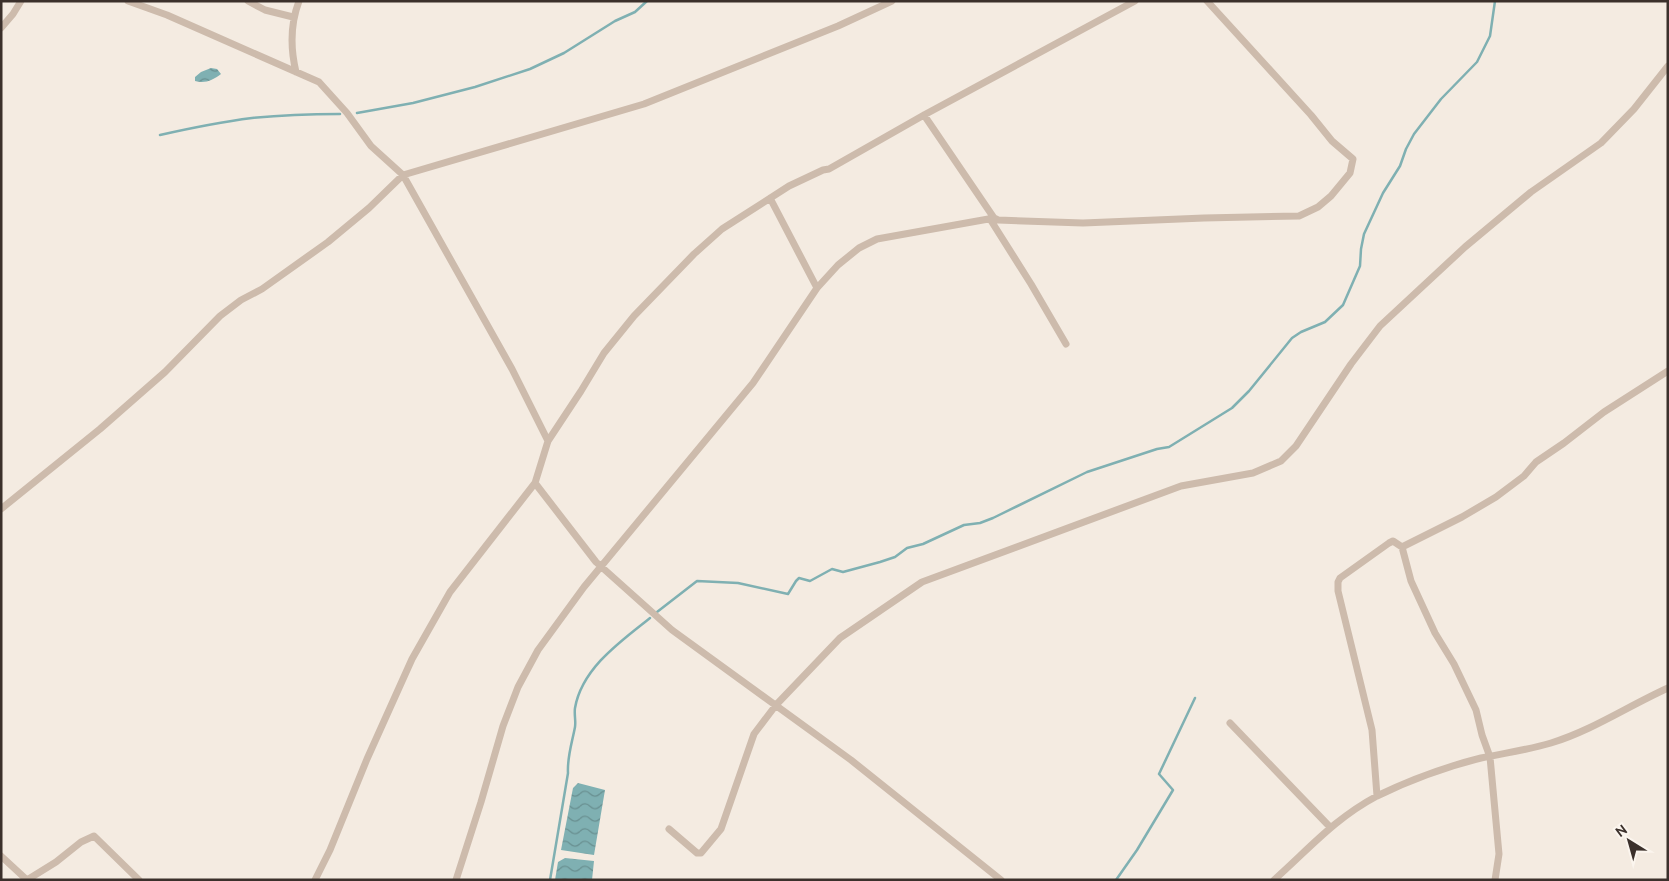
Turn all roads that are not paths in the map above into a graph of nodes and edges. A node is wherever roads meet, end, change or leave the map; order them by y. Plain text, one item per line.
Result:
1 (21, 1) edge
2 (128, 1) edge
3 (248, 1) edge
4 (299, 1) edge
5 (892, 1) edge
6 (1135, 1) edge
7 (1207, 1) edge
8 (293, 17) junction
9 (1, 28) edge
10 (1668, 66) edge
11 (296, 72) junction
12 (924, 115) junction
13 (403, 175) junction
14 (770, 198) junction
15 (992, 218) junction
16 (817, 288) junction
17 (1066, 344) dead end
18 (1668, 371) edge
19 (548, 441) junction
20 (535, 483) junction
21 (1, 509) edge
22 (1402, 547) junction
23 (602, 567) junction
24 (1668, 688) edge
25 (776, 705) junction
26 (1230, 723) dead end
27 (1490, 757) junction
28 (1378, 796) junction
29 (1330, 827) junction
30 (669, 829) dead end
31 (1, 856) edge
32 (27, 880) edge
33 (139, 880) edge
34 (315, 880) edge
35 (456, 880) edge
36 (1001, 880) edge
37 (1274, 880) edge
38 (1495, 880) edge

1 - 9 street
2 - 11 street
3 - 8 street
4 - 8 street
5 - 13 street
6 - 12 street
7 - 15 street
8 - 11 street
10 - 25 street
11 - 13 street
12 - 14 street
12 - 15 street
13 - 19 street
13 - 21 street
14 - 16 street
14 - 19 street
15 - 16 street
15 - 17 street
16 - 23 street
18 - 22 street
19 - 20 street
20 - 23 street
20 - 34 street
22 - 27 street
22 - 28 street
23 - 25 street
23 - 35 street
24 - 27 street
25 - 30 street
25 - 36 street
26 - 29 street
27 - 28 street
27 - 38 street
28 - 29 street
29 - 37 street
31 - 32 street
32 - 33 street

